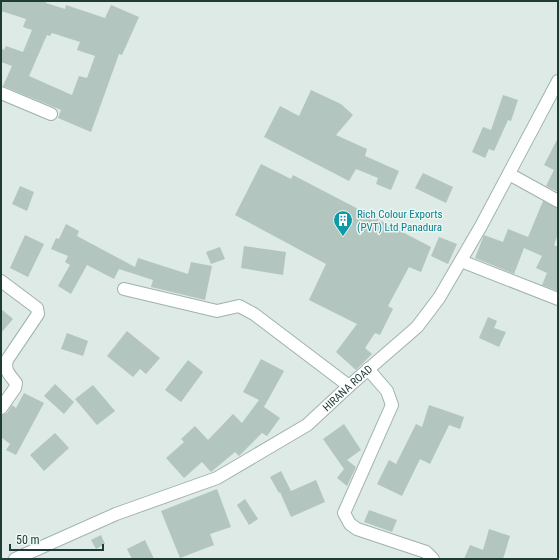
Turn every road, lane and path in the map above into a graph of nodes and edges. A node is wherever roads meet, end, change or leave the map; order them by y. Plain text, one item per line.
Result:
1 (558, 81) edge
2 (1, 93) edge
3 (51, 114) dead end
4 (509, 174) junction
5 (558, 201) edge
6 (462, 261) junction
7 (1, 280) edge
8 (124, 289) dead end
9 (558, 299) edge
10 (368, 369) junction
11 (349, 386) junction
12 (1, 408) edge
13 (15, 559) edge
14 (433, 559) edge

1 - 4 street, HIRANA ROAD
2 - 3 street
4 - 5 street
4 - 6 street, HIRANA ROAD
6 - 9 street
6 - 10 street, HIRANA ROAD
7 - 12 street
8 - 11 street
10 - 11 street, HIRANA ROAD
10 - 14 street
11 - 13 street, HIRANA ROAD

